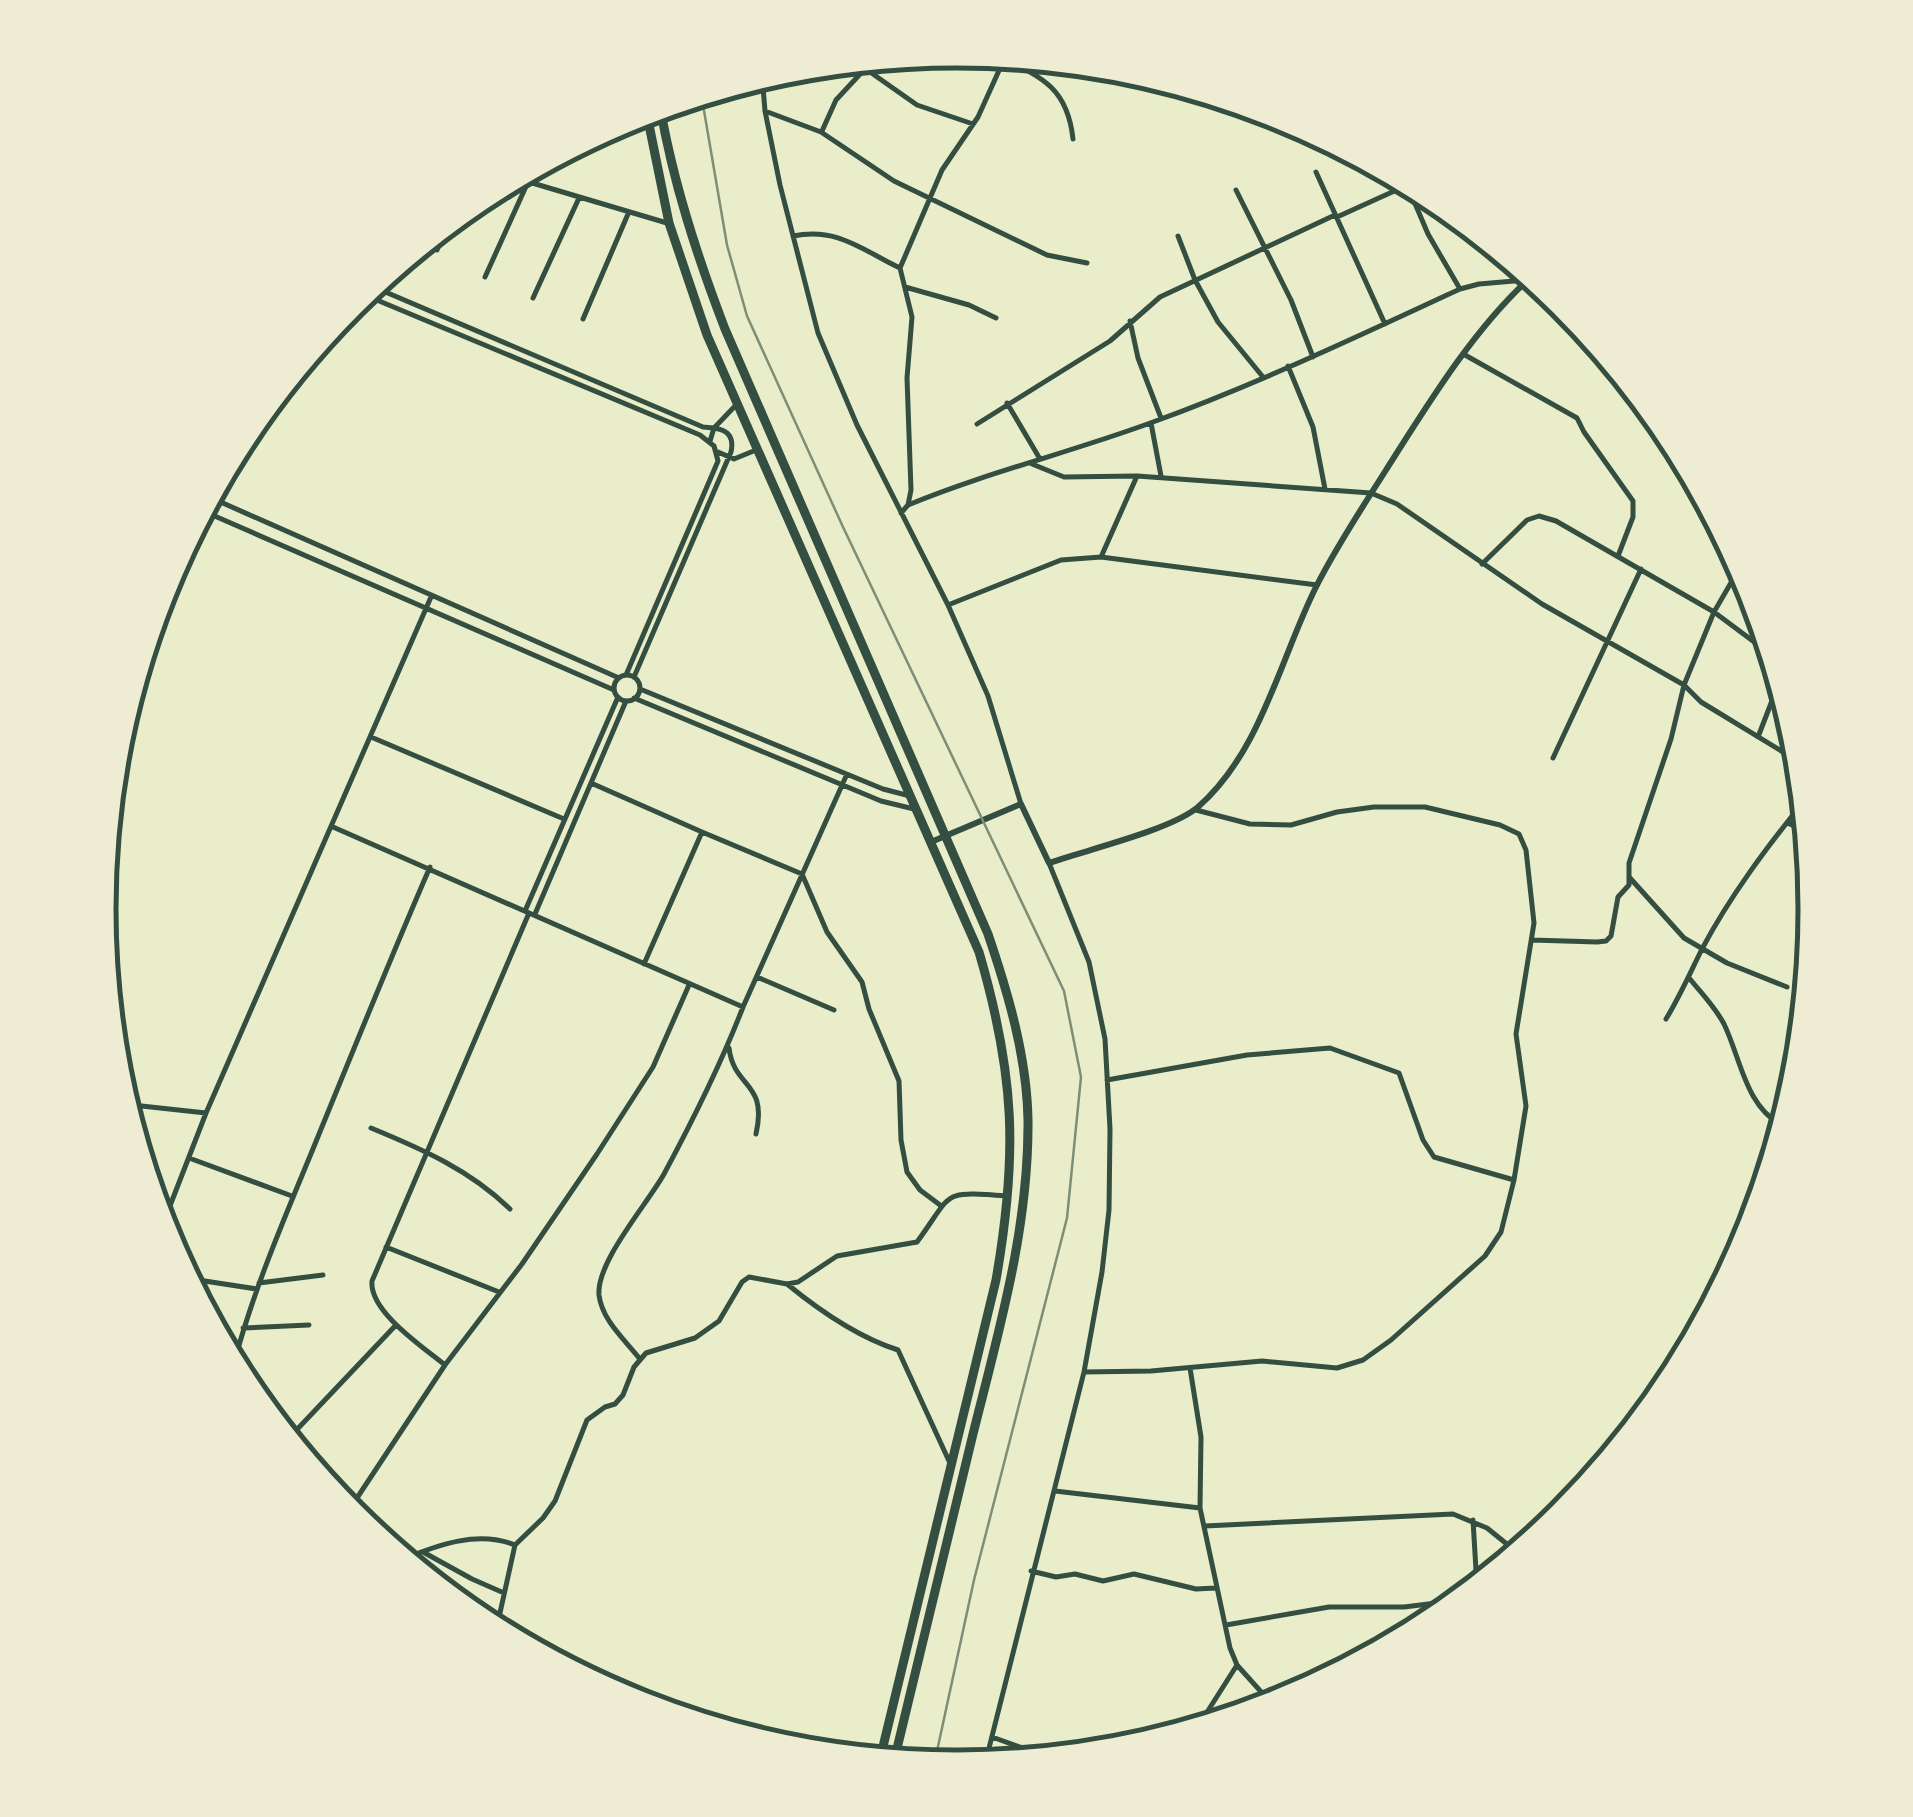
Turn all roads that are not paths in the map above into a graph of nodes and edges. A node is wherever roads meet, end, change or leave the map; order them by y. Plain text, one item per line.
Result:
1 (1000, 69) edge
2 (1028, 71) edge
3 (870, 72) edge
4 (862, 73) edge
5 (763, 90) edge
6 (765, 111) junction
7 (663, 121) edge
8 (974, 124) junction
9 (649, 126) edge
10 (821, 132) junction
11 (1072, 139) dead end
12 (1316, 172) dead end
13 (531, 183) edge
14 (526, 186) edge
15 (1236, 190) dead end
16 (1393, 190) edge
17 (930, 197) junction
18 (578, 198) junction
19 (1416, 204) edge
20 (628, 214) junction
21 (1336, 216) junction
22 (668, 224) junction
23 (794, 236) junction
24 (1178, 236) dead end
25 (439, 246) edge
26 (1266, 246) junction
27 (437, 250) dead end
28 (1087, 263) dead end
29 (900, 268) junction
30 (485, 278) dead end
31 (1195, 280) junction
32 (1515, 280) edge
33 (905, 287) junction
34 (1522, 287) edge
35 (1460, 290) junction
36 (385, 292) edge
37 (533, 298) dead end
38 (377, 300) edge
39 (418, 306) junction
40 (414, 315) junction
41 (996, 318) dead end
42 (583, 319) dead end
43 (1130, 322) junction
44 (1385, 324) junction
45 (1465, 355) junction
46 (1312, 357) junction
47 (1288, 366) junction
48 (1263, 377) junction
49 (739, 403) junction
50 (1007, 404) junction
51 (1161, 419) junction
52 (1151, 423) junction
53 (976, 424) dead end
54 (714, 428) junction
55 (710, 441) junction
56 (759, 449) junction
57 (718, 452) junction
58 (728, 458) junction
59 (1040, 459) junction
60 (1032, 464) junction
61 (1137, 476) junction
62 (1161, 476) junction
63 (1325, 490) junction
64 (1372, 493) junction
65 (221, 502) edge
66 (908, 505) junction
67 (902, 513) junction
68 (213, 516) edge
69 (1618, 556) junction
70 (1101, 558) junction
71 (1482, 564) junction
72 (1641, 569) junction
73 (1731, 583) edge
74 (1316, 585) junction
75 (431, 597) junction
76 (948, 606) junction
77 (425, 610) junction
78 (1714, 612) junction
79 (1608, 638) junction
80 (1754, 642) edge
81 (622, 676) junction
82 (634, 677) junction
83 (1684, 685) junction
84 (640, 689) junction
85 (616, 694) junction
86 (634, 698) junction
87 (626, 701) junction
88 (1771, 702) edge
89 (1758, 737) junction
90 (370, 738) junction
91 (1782, 752) edge
92 (1552, 758) dead end
93 (847, 774) junction
94 (592, 784) junction
95 (842, 785) junction
96 (910, 796) junction
97 (1021, 804) junction
98 (917, 810) junction
99 (1195, 810) junction
100 (1792, 816) edge
101 (564, 819) junction
102 (1787, 822) junction
103 (1793, 825) edge
104 (333, 826) junction
105 (702, 832) junction
106 (945, 835) junction
107 (931, 842) junction
108 (1049, 862) junction
109 (430, 867) junction
110 (802, 874) junction
111 (1630, 878) junction
112 (530, 913) junction
113 (1531, 940) junction
114 (1702, 950) junction
115 (644, 964) junction
116 (757, 977) junction
117 (1690, 979) junction
118 (689, 985) junction
119 (1788, 987) dead end
120 (742, 1007) junction
121 (834, 1010) dead end
122 (1666, 1019) dead end
123 (728, 1046) junction
124 (1107, 1080) junction
125 (139, 1106) edge
126 (206, 1113) junction
127 (1771, 1118) edge
128 (371, 1128) dead end
129 (756, 1134) dead end
130 (426, 1150) junction
131 (190, 1158) junction
132 (1514, 1180) junction
133 (292, 1196) junction
134 (1008, 1196) junction
135 (940, 1204) junction
136 (170, 1206) edge
137 (510, 1209) dead end
138 (386, 1247) junction
139 (324, 1275) dead end
140 (202, 1280) edge
141 (787, 1284) junction
142 (258, 1286) junction
143 (500, 1292) junction
144 (309, 1325) dead end
145 (396, 1325) junction
146 (243, 1328) junction
147 (238, 1345) edge
148 (639, 1358) junction
149 (445, 1365) junction
150 (1190, 1368) junction
151 (1084, 1372) junction
152 (297, 1430) edge
153 (950, 1462) junction
154 (1055, 1491) junction
155 (357, 1498) edge
156 (1200, 1508) junction
157 (1473, 1520) junction
158 (1205, 1526) junction
159 (1508, 1543) edge
160 (515, 1545) junction
161 (423, 1552) junction
162 (418, 1554) edge
163 (1476, 1570) edge
164 (1032, 1571) junction
165 (1215, 1588) junction
166 (504, 1593) junction
167 (1430, 1604) edge
168 (499, 1614) edge
169 (1226, 1624) junction
170 (1236, 1666) junction
171 (1260, 1692) edge
172 (1208, 1711) edge
173 (992, 1736) junction
174 (883, 1746) edge
175 (1021, 1747) edge
176 (897, 1748) edge
177 (989, 1749) edge

1 - 8 street
2 - 11 street
3 - 8 street
4 - 10 street
5 - 6 street
6 - 10 street
6 - 23 street
7 - 106 highway
8 - 17 street
9 - 22 highway
10 - 17 street
12 - 21 street
13 - 18 street
14 - 30 street
15 - 26 street
16 - 21 street
17 - 28 street
17 - 29 street
18 - 20 street
18 - 37 street
19 - 35 street
20 - 22 street
20 - 42 street
21 - 26 street
21 - 44 street
22 - 49 highway
23 - 29 street
23 - 67 street
24 - 31 street
25 - 27 street
26 - 31 street
26 - 46 street
29 - 33 street
31 - 43 street
31 - 48 street
32 - 35 street
33 - 41 street
33 - 66 street
34 - 45 street
35 - 44 street
36 - 39 street
38 - 40 street
39 - 40 street
39 - 54 street
40 - 55 street
43 - 50 street
43 - 51 street
44 - 46 street
45 - 64 street
45 - 69 street
46 - 47 street
47 - 48 street
47 - 63 street
48 - 51 street
49 - 54 street
49 - 56 highway
50 - 53 street
50 - 59 street
51 - 52 street
52 - 59 street
52 - 62 street
54 - 55 street
54 - 58 street
55 - 57 street
56 - 58 street
56 - 96 highway
57 - 58 street
57 - 81 street
58 - 82 street
59 - 60 street
60 - 61 street
60 - 66 street
61 - 62 street
61 - 70 street
62 - 63 street
63 - 64 street
64 - 71 street
64 - 74 street
65 - 75 street
66 - 67 street
67 - 76 street
68 - 77 street
69 - 71 street
69 - 72 street
70 - 74 street
70 - 76 street
71 - 79 street
72 - 78 street
72 - 79 street
73 - 78 street
74 - 99 street
75 - 77 street
75 - 81 street
76 - 97 street
77 - 85 street
77 - 90 street
78 - 80 street
78 - 83 street
79 - 83 street
79 - 92 street
81 - 82 street
81 - 85 street
82 - 84 street
83 - 89 street
83 - 111 street
84 - 86 street
84 - 93 street
85 - 87 street
85 - 101 street
86 - 87 street
86 - 95 street
87 - 94 street
88 - 89 street
89 - 91 street
90 - 101 street
90 - 104 street
93 - 95 street
93 - 96 street
94 - 105 street
94 - 112 street
95 - 98 street
95 - 110 street
96 - 98 highway
97 - 106 street
97 - 108 street
98 - 107 highway
99 - 108 street
99 - 113 street
100 - 102 street
101 - 112 street
102 - 103 street
102 - 114 street
104 - 109 street
104 - 126 street
105 - 110 street
105 - 115 street
106 - 107 street
106 - 176 highway
107 - 134 highway
108 - 124 street
109 - 112 street
109 - 133 street
110 - 116 street
110 - 135 street
111 - 113 street
111 - 114 street
112 - 115 street
112 - 130 street
113 - 132 street
114 - 117 street
114 - 119 street
115 - 118 street
116 - 120 street
116 - 121 street
117 - 122 street
117 - 127 street
118 - 120 street
118 - 143 street
120 - 123 street
123 - 129 street
123 - 148 street
124 - 132 street
124 - 151 street
125 - 126 street
126 - 131 street
128 - 130 street
130 - 137 street
130 - 138 street
131 - 133 street
131 - 136 street
132 - 150 street
133 - 142 street
134 - 135 street
134 - 153 highway
135 - 141 street
138 - 143 street
138 - 145 street
139 - 142 street
140 - 142 street
141 - 148 street
141 - 153 street
142 - 146 street
143 - 149 street
144 - 146 street
145 - 149 street
145 - 152 street
146 - 147 street
148 - 160 street
149 - 155 street
150 - 151 street
150 - 156 street
151 - 154 street
153 - 174 highway
154 - 156 street
154 - 164 street
156 - 158 street
157 - 158 street
157 - 159 street
157 - 163 street
158 - 165 street
160 - 161 street
160 - 166 street
161 - 162 street
161 - 166 street
164 - 165 street
164 - 173 street
165 - 169 street
166 - 168 street
167 - 169 street
169 - 170 street
170 - 171 street
170 - 172 street
173 - 175 street
173 - 177 street

